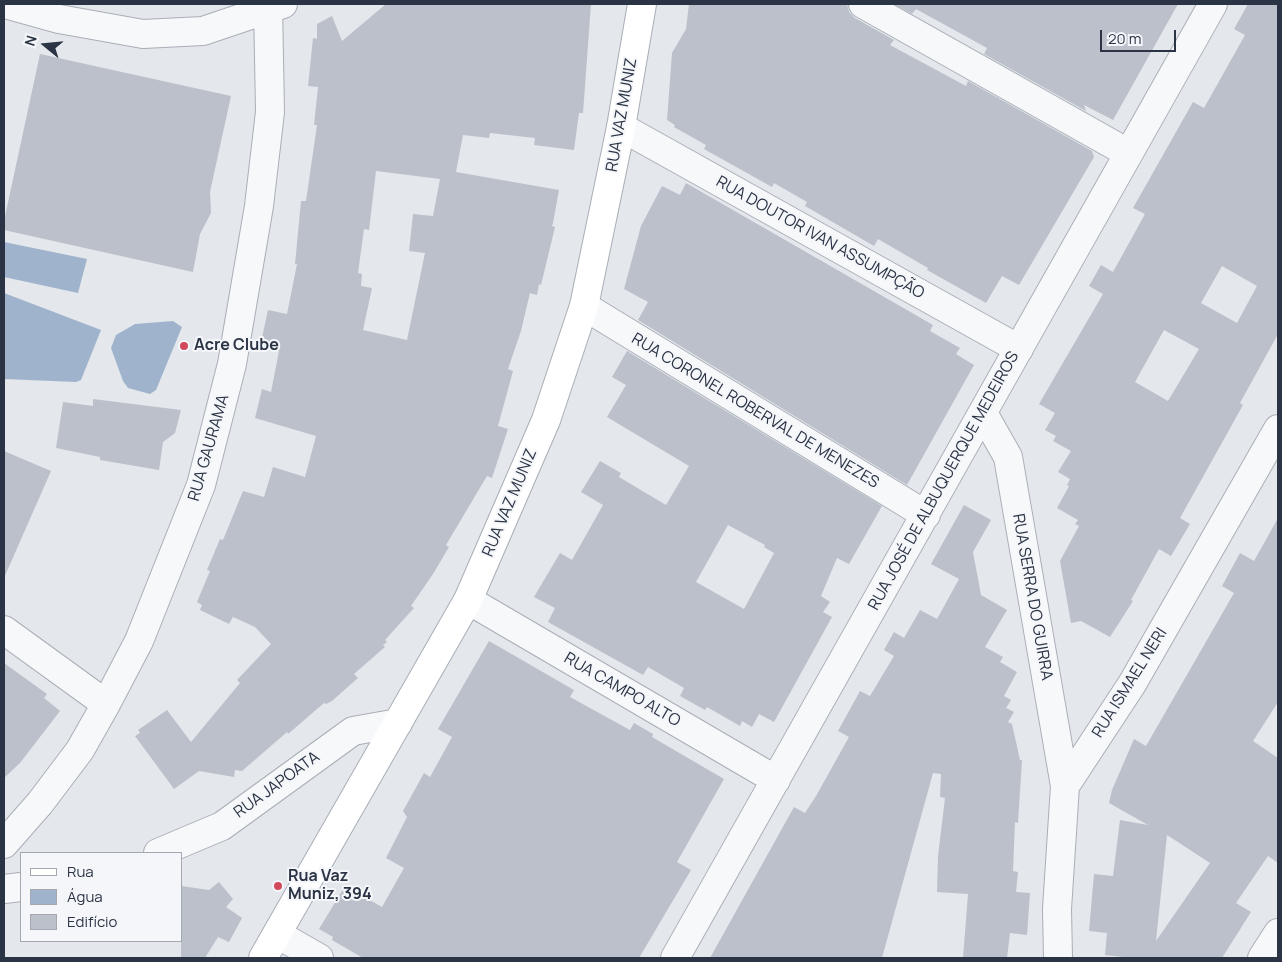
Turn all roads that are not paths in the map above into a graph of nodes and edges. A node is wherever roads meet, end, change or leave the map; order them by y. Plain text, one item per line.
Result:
1 (6, 4) edge
2 (642, 4) edge
3 (863, 4) edge
4 (1213, 4) edge
5 (273, 6) edge
6 (621, 127) junction
7 (1128, 153) junction
8 (584, 306) junction
9 (1019, 349) junction
10 (983, 413) junction
11 (1278, 428) edge
12 (926, 515) junction
13 (468, 600) junction
14 (4, 630) edge
15 (106, 704) junction
16 (398, 723) junction
17 (776, 780) junction
18 (1064, 786) junction
19 (4, 844) edge
20 (160, 852) edge
21 (20, 887) edge
22 (4, 889) edge
23 (1278, 933) edge
24 (277, 934) junction
25 (263, 958) edge
26 (319, 958) edge
27 (675, 958) edge
28 (1058, 958) edge
29 (1262, 958) edge

1 - 5 street
2 - 6 street, RUA VAZ MUNIZ
3 - 7 street
4 - 7 street, RUA JOSÉ DE ALBUQUERQUE MEDEIROS
5 - 15 street, RUA GAURAMA
6 - 8 street, RUA VAZ MUNIZ
6 - 9 street, RUA DOUTOR IVAN ASSUMPÇÃO
7 - 9 street, RUA JOSÉ DE ALBUQUERQUE MEDEIROS
8 - 12 street, RUA CORONEL ROBERVAL DE MENEZES
8 - 13 street, RUA VAZ MUNIZ
9 - 10 street, RUA JOSÉ DE ALBUQUERQUE MEDEIROS
10 - 12 street, RUA JOSÉ DE ALBUQUERQUE MEDEIROS
10 - 18 street, RUA SERRA DO GUIRRA
11 - 18 street, RUA ISMAEL NERI
12 - 17 street, RUA JOSÉ DE ALBUQUERQUE MEDEIROS
13 - 16 street, RUA VAZ MUNIZ
13 - 17 street, RUA CAMPO ALTO
14 - 15 street
15 - 19 street, RUA GAURAMA
16 - 20 street, RUA JAPOATA
16 - 24 street, RUA VAZ MUNIZ
17 - 27 street, RUA JOSÉ DE ALBUQUERQUE MEDEIROS
18 - 28 street
21 - 22 street
23 - 29 street
24 - 25 street, RUA VAZ MUNIZ
24 - 26 street

